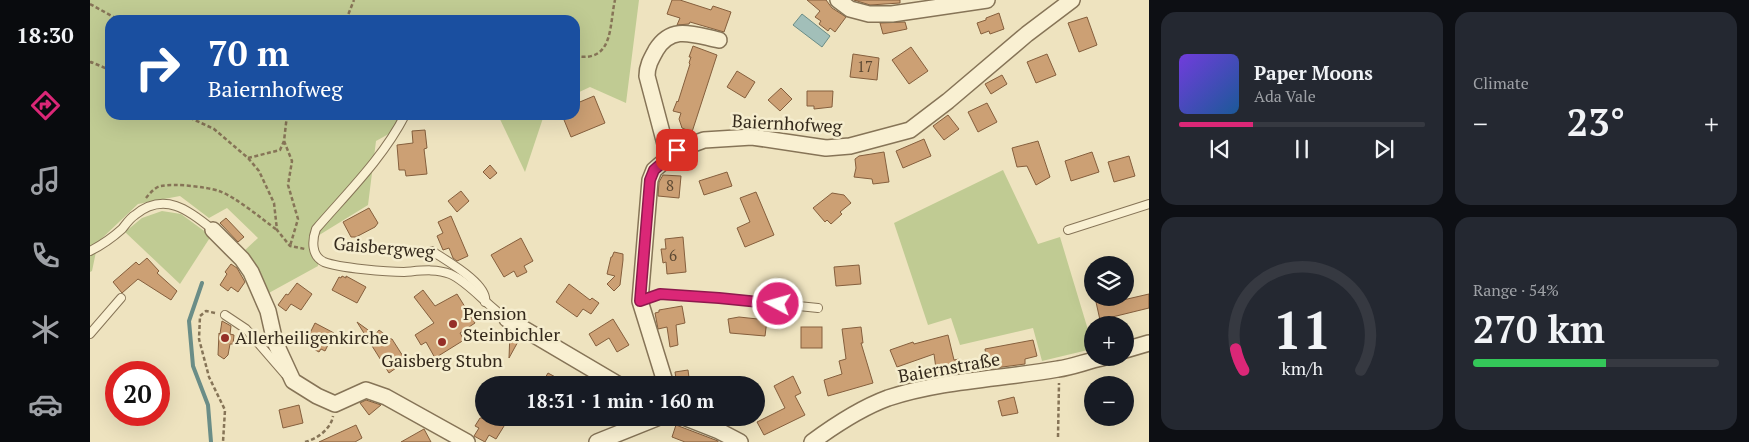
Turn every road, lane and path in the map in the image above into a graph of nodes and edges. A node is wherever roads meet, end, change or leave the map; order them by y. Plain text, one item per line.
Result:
1 (354, 0) edge
2 (615, 0) edge
3 (838, 0) edge
4 (987, 0) edge
5 (1072, 0) edge
6 (90, 4) edge
7 (110, 15) edge
8 (348, 15) edge
9 (719, 40) dead end
10 (580, 57) edge
11 (90, 63) edge
12 (105, 67) edge
13 (195, 120) edge
14 (286, 120) edge
15 (402, 120) edge
16 (284, 141) junction
17 (248, 158) junction
18 (665, 160) junction
19 (1149, 204) edge
20 (134, 215) junction
21 (213, 230) joint
22 (277, 230) junction
23 (1068, 230) dead end
24 (290, 246) junction
25 (90, 251) edge
26 (314, 251) junction
27 (432, 251) dead end
28 (121, 298) dead end
29 (640, 301) junction
30 (485, 302) junction
31 (818, 308) dead end
32 (225, 315) joint
33 (507, 319) joint
34 (90, 334) edge
35 (1149, 343) edge
36 (1134, 347) edge
37 (1084, 363) edge
38 (1060, 369) junction
39 (604, 376) edge
40 (663, 376) edge
41 (291, 377) junction
42 (335, 404) junction
43 (637, 426) edge
44 (708, 426) edge
45 (1058, 437) dead end
46 (223, 442) edge
47 (305, 442) edge
48 (467, 442) edge
49 (597, 442) edge
50 (740, 442) edge
51 (812, 442) edge

1 - 8 path
2 - 10 path
3 - 4 street
5 - 18 street, Baiernhofweg
6 - 7 path
9 - 18 street
11 - 12 path
13 - 17 path
14 - 16 path
15 - 26 lane, Gaisbergweg
16 - 17 path
16 - 24 path
17 - 22 path
18 - 29 street, Baiernhofweg
19 - 23 lane
20 - 21 lane
20 - 22 path
20 - 25 lane
21 - 41 street
22 - 24 path
24 - 26 path
26 - 30 lane, Gaisbergweg
27 - 30 lane
28 - 34 lane
29 - 31 lane
29 - 40 street, Baiernhofweg
30 - 33 lane, Gaisbergweg
32 - 41 lane
32 - 46 path
33 - 39 street, Gaisbergweg
35 - 36 street
37 - 38 street, Baiernstraße
38 - 45 path
38 - 51 street, Baiernstraße
41 - 42 street
42 - 47 path
42 - 48 street
43 - 49 street
44 - 50 street

